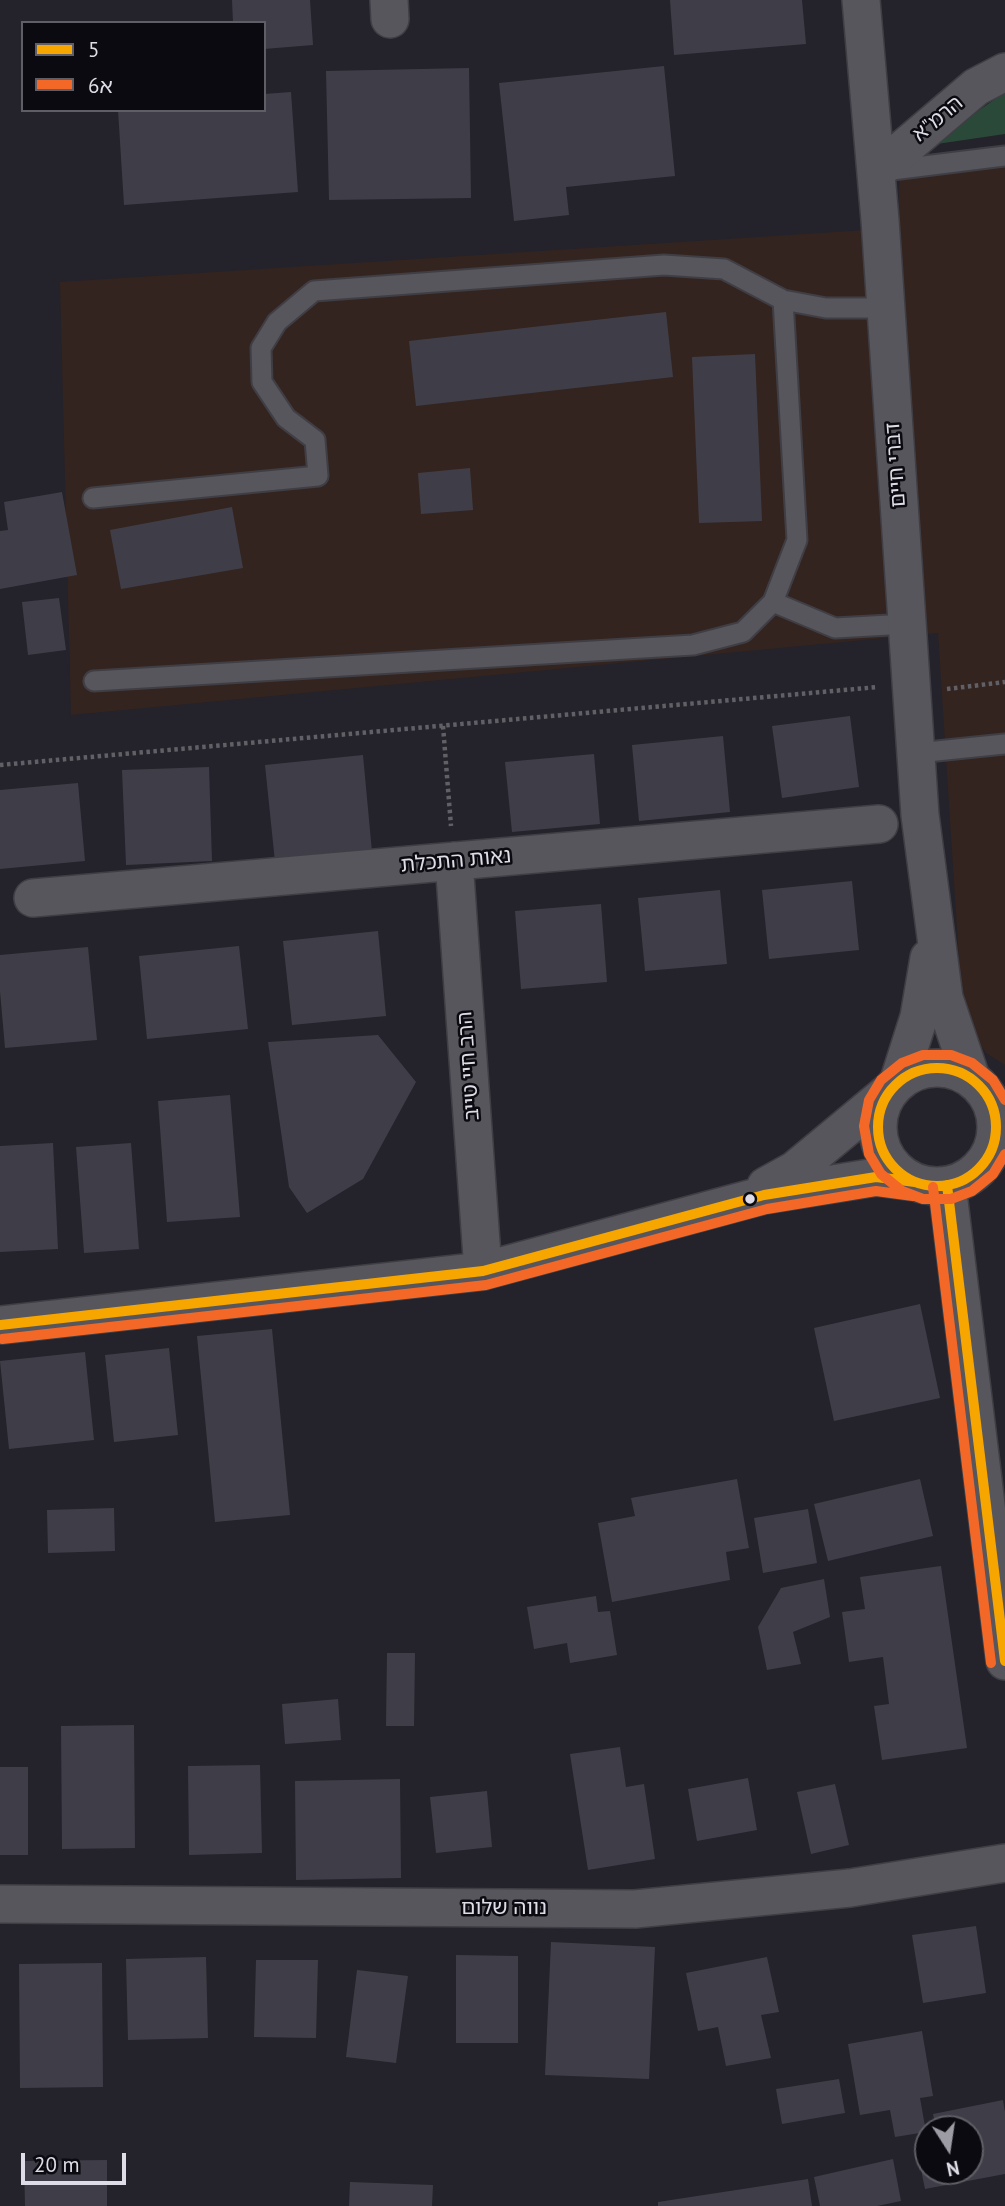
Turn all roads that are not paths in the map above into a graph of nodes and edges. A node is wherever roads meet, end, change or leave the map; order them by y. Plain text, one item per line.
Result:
1 (862, 0) edge
2 (1005, 72) edge
3 (1005, 156) edge
4 (876, 172) junction
5 (783, 300) junction
6 (886, 308) junction
7 (93, 498) dead end
8 (774, 603) junction
9 (907, 624) junction
10 (94, 681) dead end
11 (1005, 744) edge
12 (918, 753) junction
13 (879, 824) dead end
14 (454, 861) junction
15 (33, 898) dead end
16 (933, 930) junction
17 (986, 1084) edge
18 (894, 1086) junction
19 (997, 1149) edge
20 (931, 1184) junction
21 (730, 1204) junction
22 (483, 1271) junction
23 (0, 1325) edge
24 (1005, 1661) edge
25 (1005, 1863) edge
26 (0, 1904) edge

1 - 4 street, דברי חיים
2 - 4 street, הרמ"א
3 - 4 lane
4 - 6 street, דברי חיים
5 - 6 lane
5 - 7 lane
5 - 8 lane
6 - 9 street, דברי חיים
8 - 9 lane
8 - 10 lane
9 - 12 street, דברי חיים
11 - 12 lane
12 - 16 street, דברי חיים
13 - 14 street, נאות התכלת
14 - 15 street, נאות התכלת
14 - 22 street, הרב חיי טייב
16 - 17 street, דברי חיים
16 - 18 street, דברי חיים
17 - 18 street
17 - 19 street
18 - 20 street
18 - 21 street
19 - 20 street
20 - 21 street
20 - 24 street
21 - 22 street
22 - 23 street
25 - 26 street, נווה שלום

